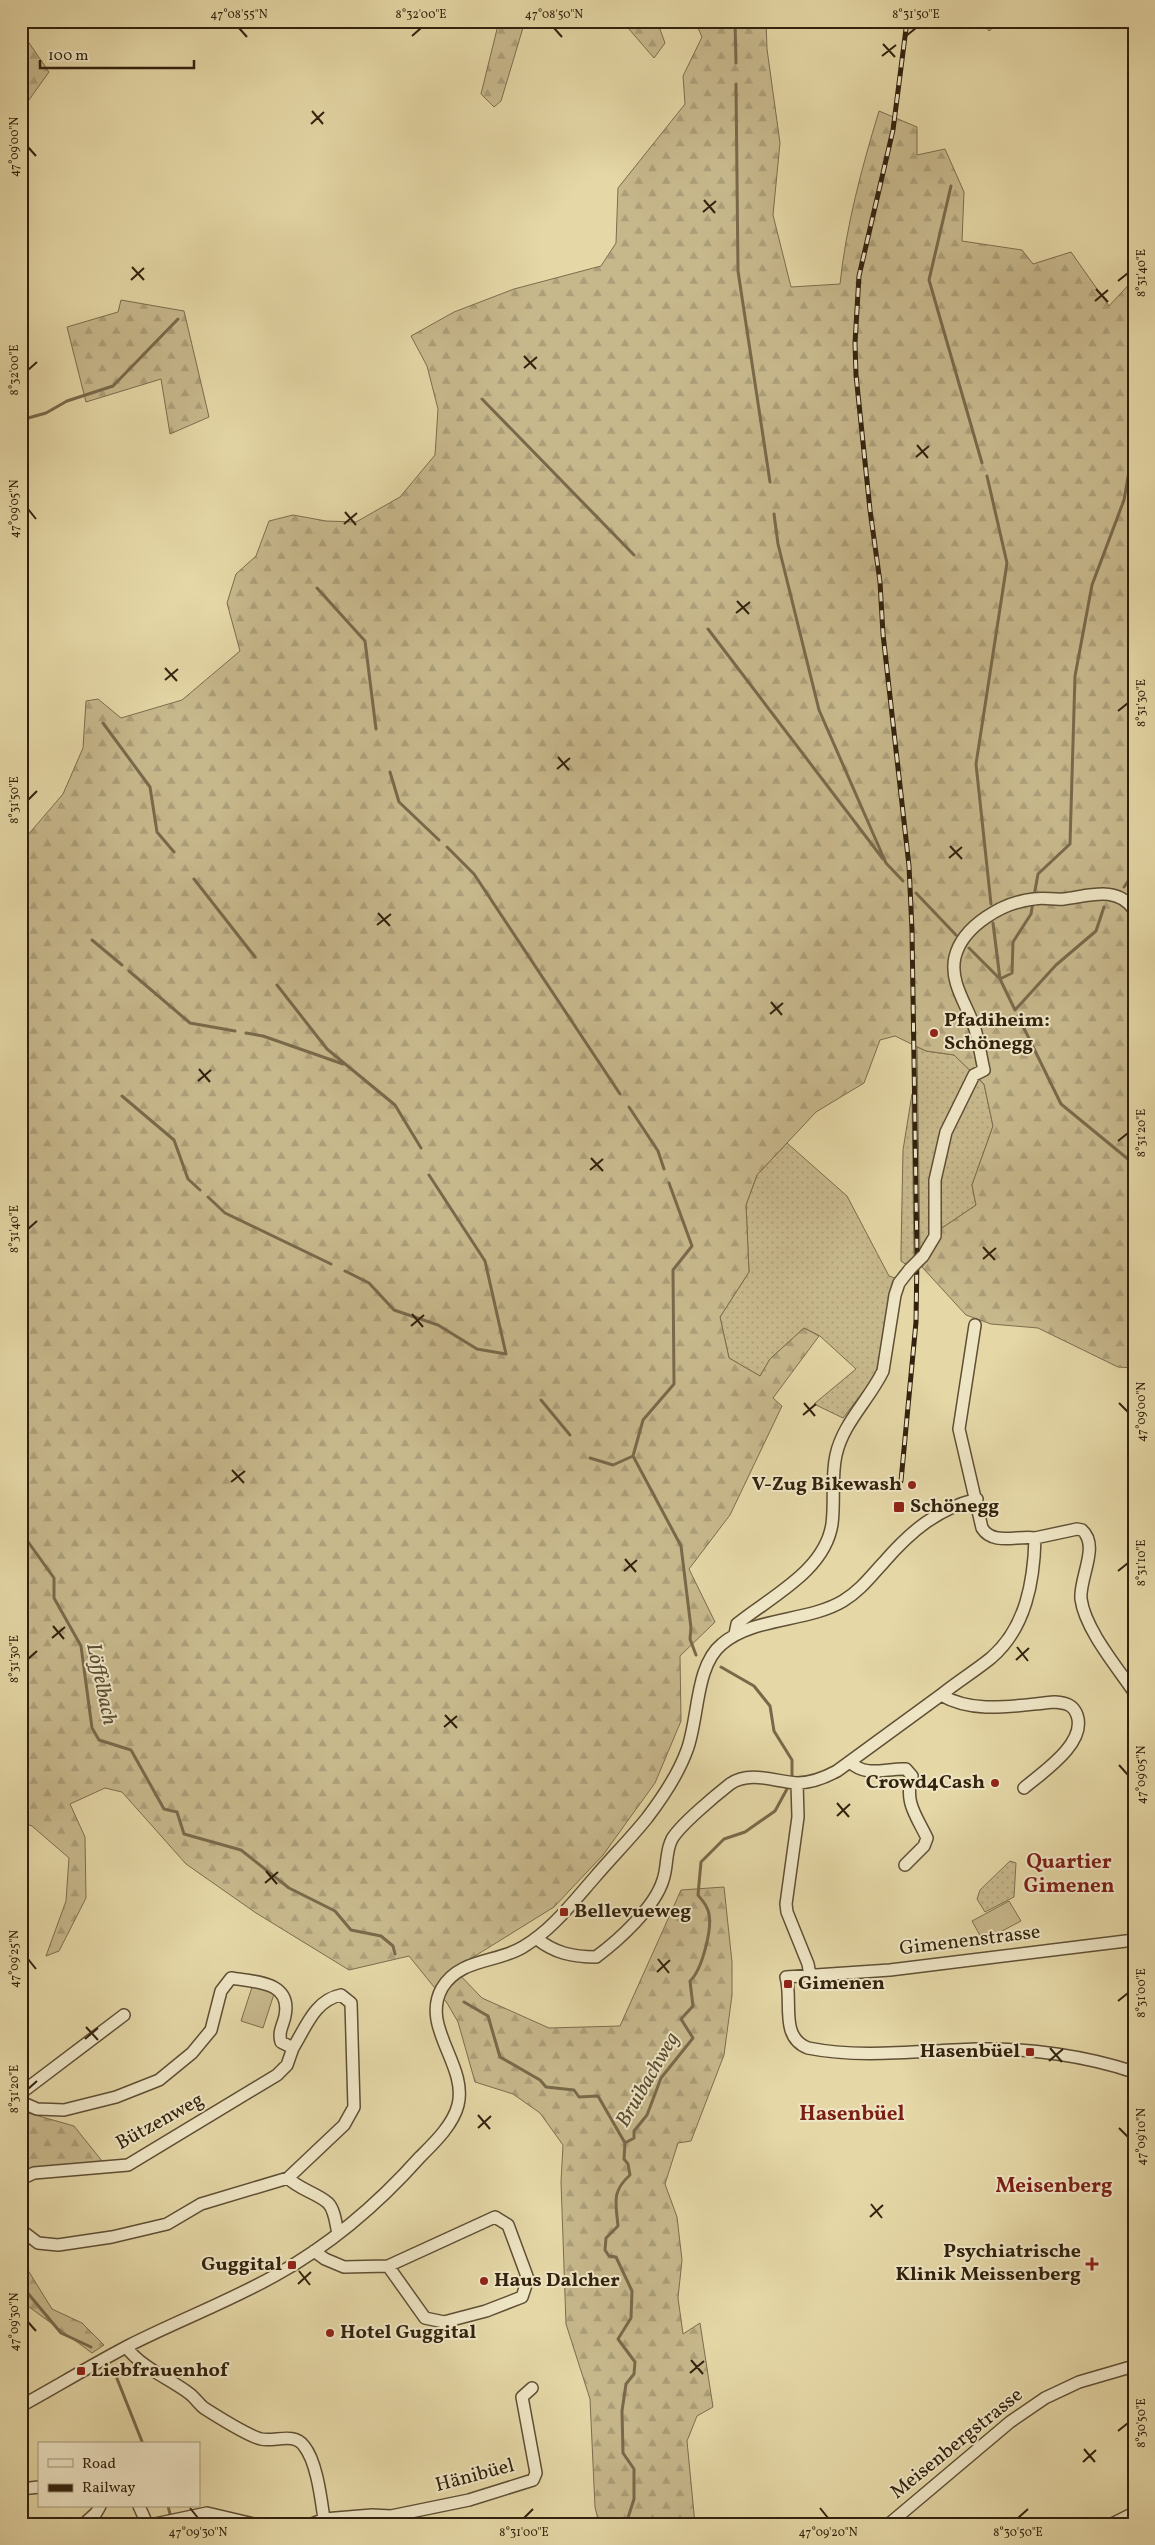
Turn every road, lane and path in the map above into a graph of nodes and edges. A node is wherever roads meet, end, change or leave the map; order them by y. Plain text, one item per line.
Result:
1 (1134, 910) edge
2 (975, 1325) dead end
3 (977, 1499) junction
4 (1036, 1538) junction
5 (735, 1634) junction
6 (1134, 1692) edge
7 (941, 1695) junction
8 (850, 1762) junction
9 (797, 1782) junction
10 (1024, 1788) dead end
11 (905, 1865) dead end
12 (536, 1938) junction
13 (1134, 1940) edge
14 (810, 1975) junction
15 (124, 2015) dead end
16 (293, 2048) junction
17 (1134, 2072) edge
18 (21, 2093) edge
19 (21, 2102) edge
20 (288, 2178) junction
21 (21, 2179) edge
22 (21, 2230) edge
23 (338, 2234) junction
24 (314, 2251) junction
25 (388, 2266) junction
26 (126, 2347) junction
27 (1134, 2366) edge
28 (532, 2388) dead end
29 (21, 2406) edge
30 (38, 2487) edge
31 (21, 2489) edge
32 (99, 2508) edge
33 (140, 2508) edge
34 (1134, 2513) edge
35 (324, 2519) junction
36 (391, 2520) edge
37 (236, 2521) edge
38 (159, 2523) edge
39 (84, 2524) edge
40 (147, 2524) edge
41 (254, 2524) edge
42 (312, 2524) edge
43 (890, 2524) edge
44 (1112, 2524) edge

1 - 5 street, bridge
2 - 3 street
3 - 4 street
3 - 5 street
4 - 6 street
4 - 7 street
5 - 12 street
7 - 8 street
7 - 10 street
8 - 9 street
8 - 11 street
9 - 12 street
9 - 14 street
12 - 23 street
13 - 14 street, Gimenenstrasse
14 - 17 street, Gimenenstrasse
15 - 18 street
16 - 19 street
16 - 20 street, Bützenweg
16 - 21 street, Bützenweg
20 - 22 street
20 - 23 street
23 - 24 street
24 - 25 street
24 - 26 street
25 - 25 street
26 - 29 street
26 - 35 street
27 - 43 street, Meisenbergstrasse
28 - 36 street, Hänibüel
30 - 31 street
32 - 39 street
33 - 40 street
34 - 44 street
35 - 36 street, Hänibüel
35 - 42 street, Hänibüel
37 - 38 street
37 - 41 street

